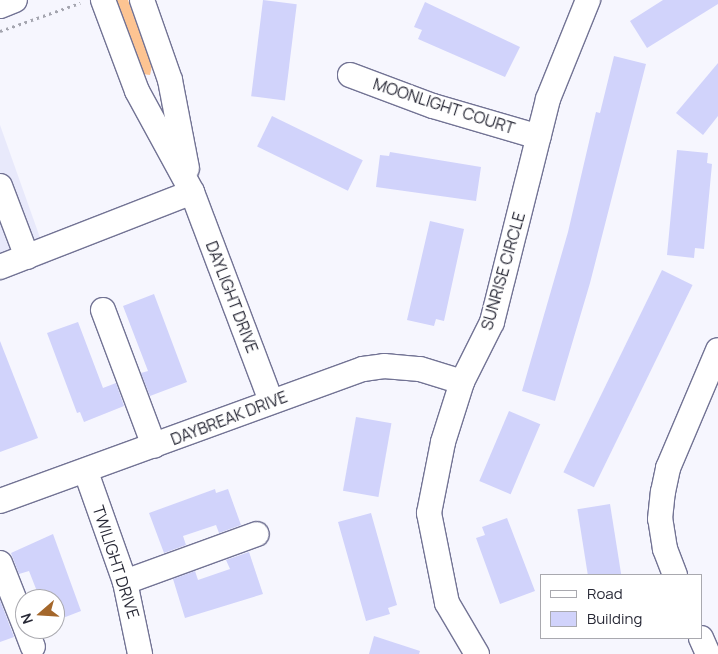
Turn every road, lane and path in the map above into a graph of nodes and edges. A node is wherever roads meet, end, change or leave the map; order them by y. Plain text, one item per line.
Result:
1 (15, 0) edge
2 (142, 0) edge
3 (588, 0) edge
4 (92, 2) edge
5 (0, 6) edge
6 (0, 31) edge
7 (350, 75) dead end
8 (539, 137) junction
9 (0, 186) edge
10 (192, 192) junction
11 (27, 257) junction
12 (0, 267) edge
13 (104, 310) dead end
14 (718, 350) edge
15 (462, 382) junction
16 (271, 401) junction
17 (154, 446) junction
18 (86, 472) junction
19 (0, 501) edge
20 (257, 534) dead end
21 (0, 563) edge
22 (675, 574) edge
23 (125, 582) junction
24 (15, 601) edge
25 (701, 639) edge
26 (140, 654) edge
27 (477, 654) edge
28 (708, 654) edge

1 - 5 street
2 - 10 street, DAYLIGHT DRIVE
3 - 8 street, SUNRISE CIRCLE
4 - 6 path
4 - 10 street, DAYLIGHT DRIVE
7 - 8 street, MOONLIGHT COURT
8 - 15 street, SUNRISE CIRCLE
9 - 11 street
10 - 11 street
10 - 16 street, DAYLIGHT DRIVE
11 - 12 street
13 - 17 street
14 - 22 street
15 - 16 street, DAYBREAK DRIVE
15 - 27 street, SUNRISE CIRCLE
16 - 17 street, DAYBREAK DRIVE
17 - 18 street, DAYBREAK DRIVE
18 - 19 street, DAYBREAK DRIVE
18 - 23 street, TWILIGHT DRIVE
20 - 23 street
21 - 24 street
23 - 26 street, TWILIGHT DRIVE
25 - 28 street

